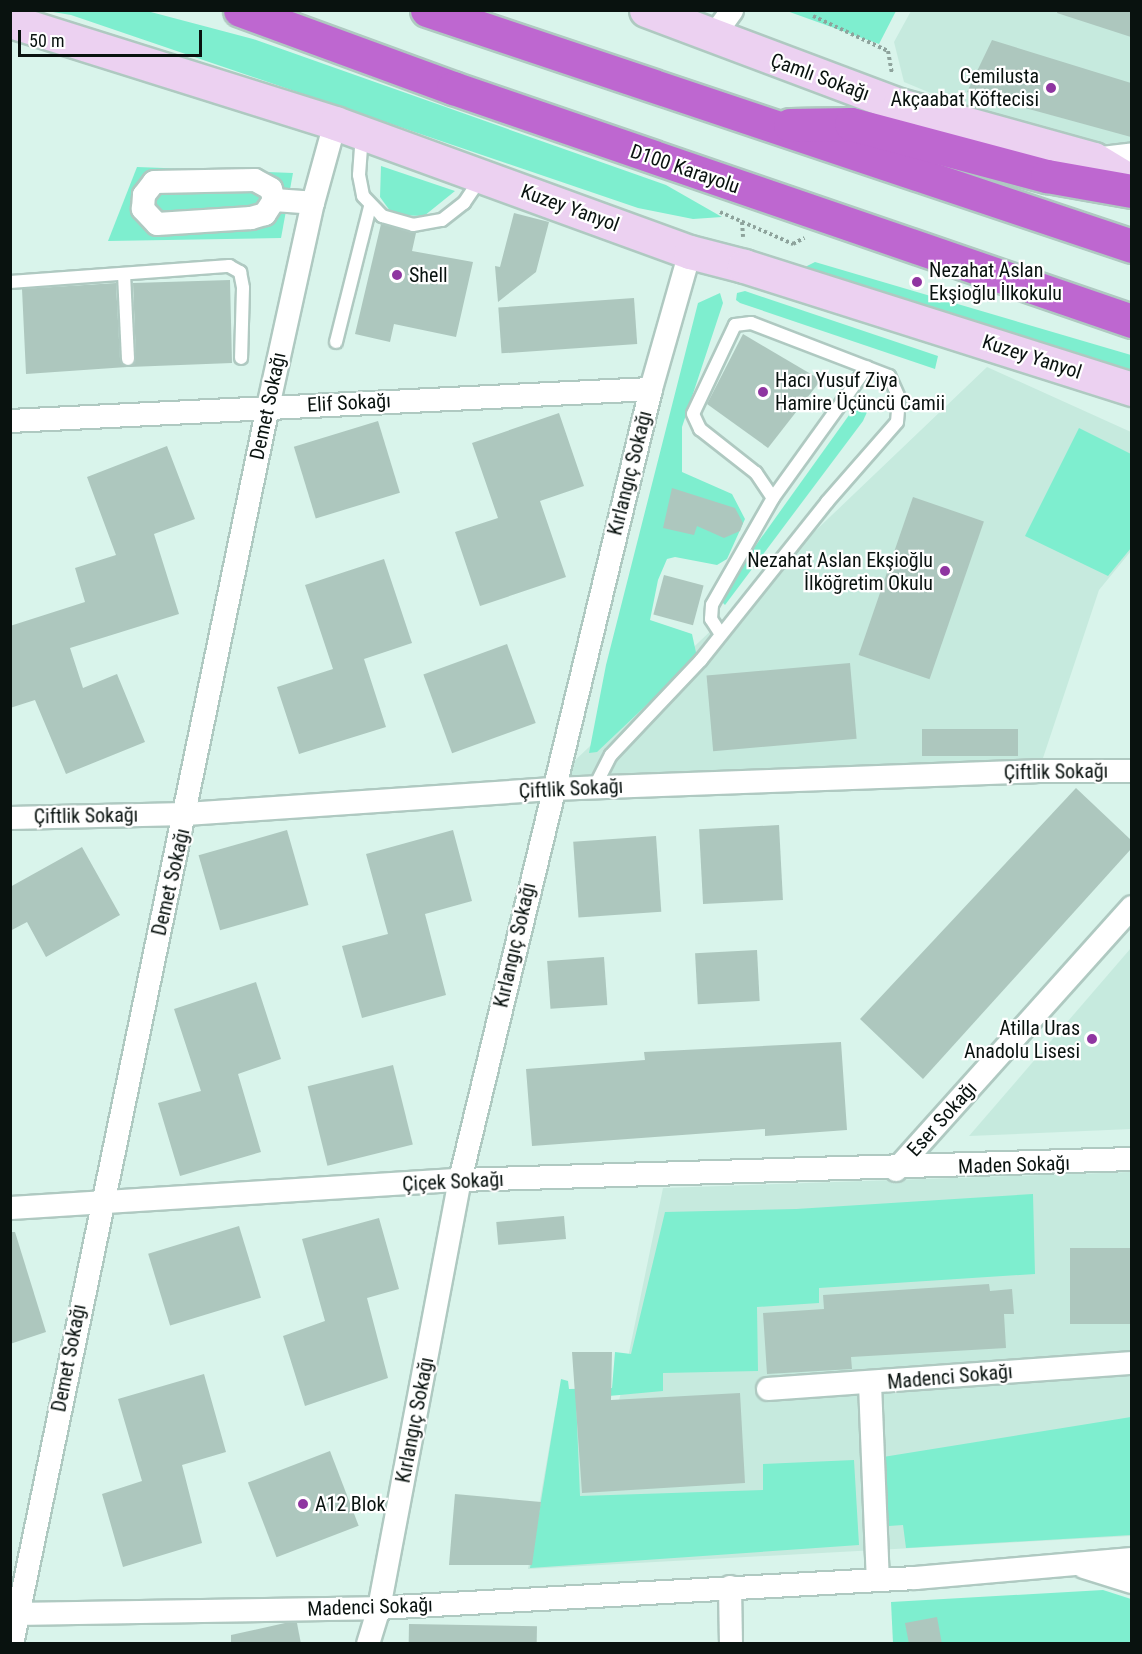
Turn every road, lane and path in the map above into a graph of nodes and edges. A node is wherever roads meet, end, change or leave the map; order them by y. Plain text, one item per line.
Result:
1 (240, 10) edge
2 (428, 10) edge
3 (646, 10) edge
4 (732, 10) edge
5 (813, 16) dead end
6 (10, 21) edge
7 (712, 38) junction
8 (888, 51) dead end
9 (764, 126) junction
10 (348, 128) junction
11 (1131, 154) edge
12 (1094, 159) junction
13 (482, 176) junction
14 (1131, 182) edge
15 (1131, 191) edge
16 (274, 200) junction
17 (313, 203) junction
18 (370, 207) junction
19 (1131, 246) edge
20 (690, 252) junction
21 (124, 274) junction
22 (10, 282) edge
23 (1131, 321) edge
24 (336, 342) dead end
25 (241, 358) dead end
26 (128, 359) dead end
27 (867, 367) junction
28 (651, 389) junction
29 (1131, 389) edge
30 (268, 407) junction
31 (10, 421) edge
32 (773, 498) junction
33 (720, 633) junction
34 (1131, 771) edge
35 (594, 788) junction
36 (552, 789) junction
37 (186, 814) junction
38 (10, 818) edge
39 (1131, 907) edge
40 (1131, 1160) edge
41 (896, 1170) junction
42 (460, 1180) junction
43 (100, 1202) junction
44 (10, 1208) edge
45 (1131, 1363) edge
46 (870, 1384) junction
47 (768, 1389) dead end
48 (1131, 1559) edge
49 (1080, 1566) junction
50 (1131, 1572) edge
51 (878, 1579) junction
52 (1131, 1582) edge
53 (730, 1587) junction
54 (379, 1608) junction
55 (14, 1614) edge
56 (12, 1644) edge
57 (368, 1644) edge
58 (731, 1644) edge

1 - 23 highway, D100 Karayolu
2 - 9 highway
3 - 7 main road, Çamlı Sokağı
4 - 7 street
5 - 8 path
6 - 10 main road, Kuzey Yanyol
7 - 12 main road, Çamlı Sokağı
9 - 15 highway
9 - 19 highway
10 - 13 main road, Kuzey Yanyol
10 - 17 street, Demet Sokağı
10 - 18 lane
11 - 12 street
12 - 14 main road, Çamlı Sokağı
13 - 18 lane
13 - 20 main road, Kuzey Yanyol
16 - 16 street
16 - 17 street
17 - 30 street, Demet Sokağı
18 - 24 lane
20 - 28 street, Kırlangıç Sokağı
20 - 29 main road, Kuzey Yanyol
21 - 22 lane
21 - 25 lane
21 - 26 lane
27 - 32 lane
27 - 32 lane
27 - 33 lane
28 - 30 street, Elif Sokağı
28 - 36 street, Kırlangıç Sokağı
30 - 31 street, Elif Sokağı
30 - 37 street, Demet Sokağı
32 - 33 lane
33 - 35 lane
34 - 35 street, Çiftlik Sokağı
35 - 36 street, Çiftlik Sokağı
36 - 37 street, Çiftlik Sokağı
36 - 42 street, Kırlangıç Sokağı
37 - 38 street, Çiftlik Sokağı
37 - 43 street, Demet Sokağı
39 - 41 street, Eser Sokağı
40 - 41 street, Maden Sokağı
41 - 42 street, Çiçek Sokağı
42 - 43 street, Çiçek Sokağı
42 - 54 street, Kırlangıç Sokağı
43 - 44 street, Çiçek Sokağı
43 - 55 street, Demet Sokağı
45 - 46 street, Madenci Sokağı
46 - 47 street, Madenci Sokağı
46 - 51 street
48 - 49 street
49 - 50 street
49 - 51 street, Madenci Sokağı
49 - 52 street
51 - 53 street, Madenci Sokağı
53 - 54 street, Madenci Sokağı
53 - 58 street
54 - 55 street, Madenci Sokağı
54 - 57 street, Kırlangıç Sokağı
55 - 56 street, Demet Sokağı

